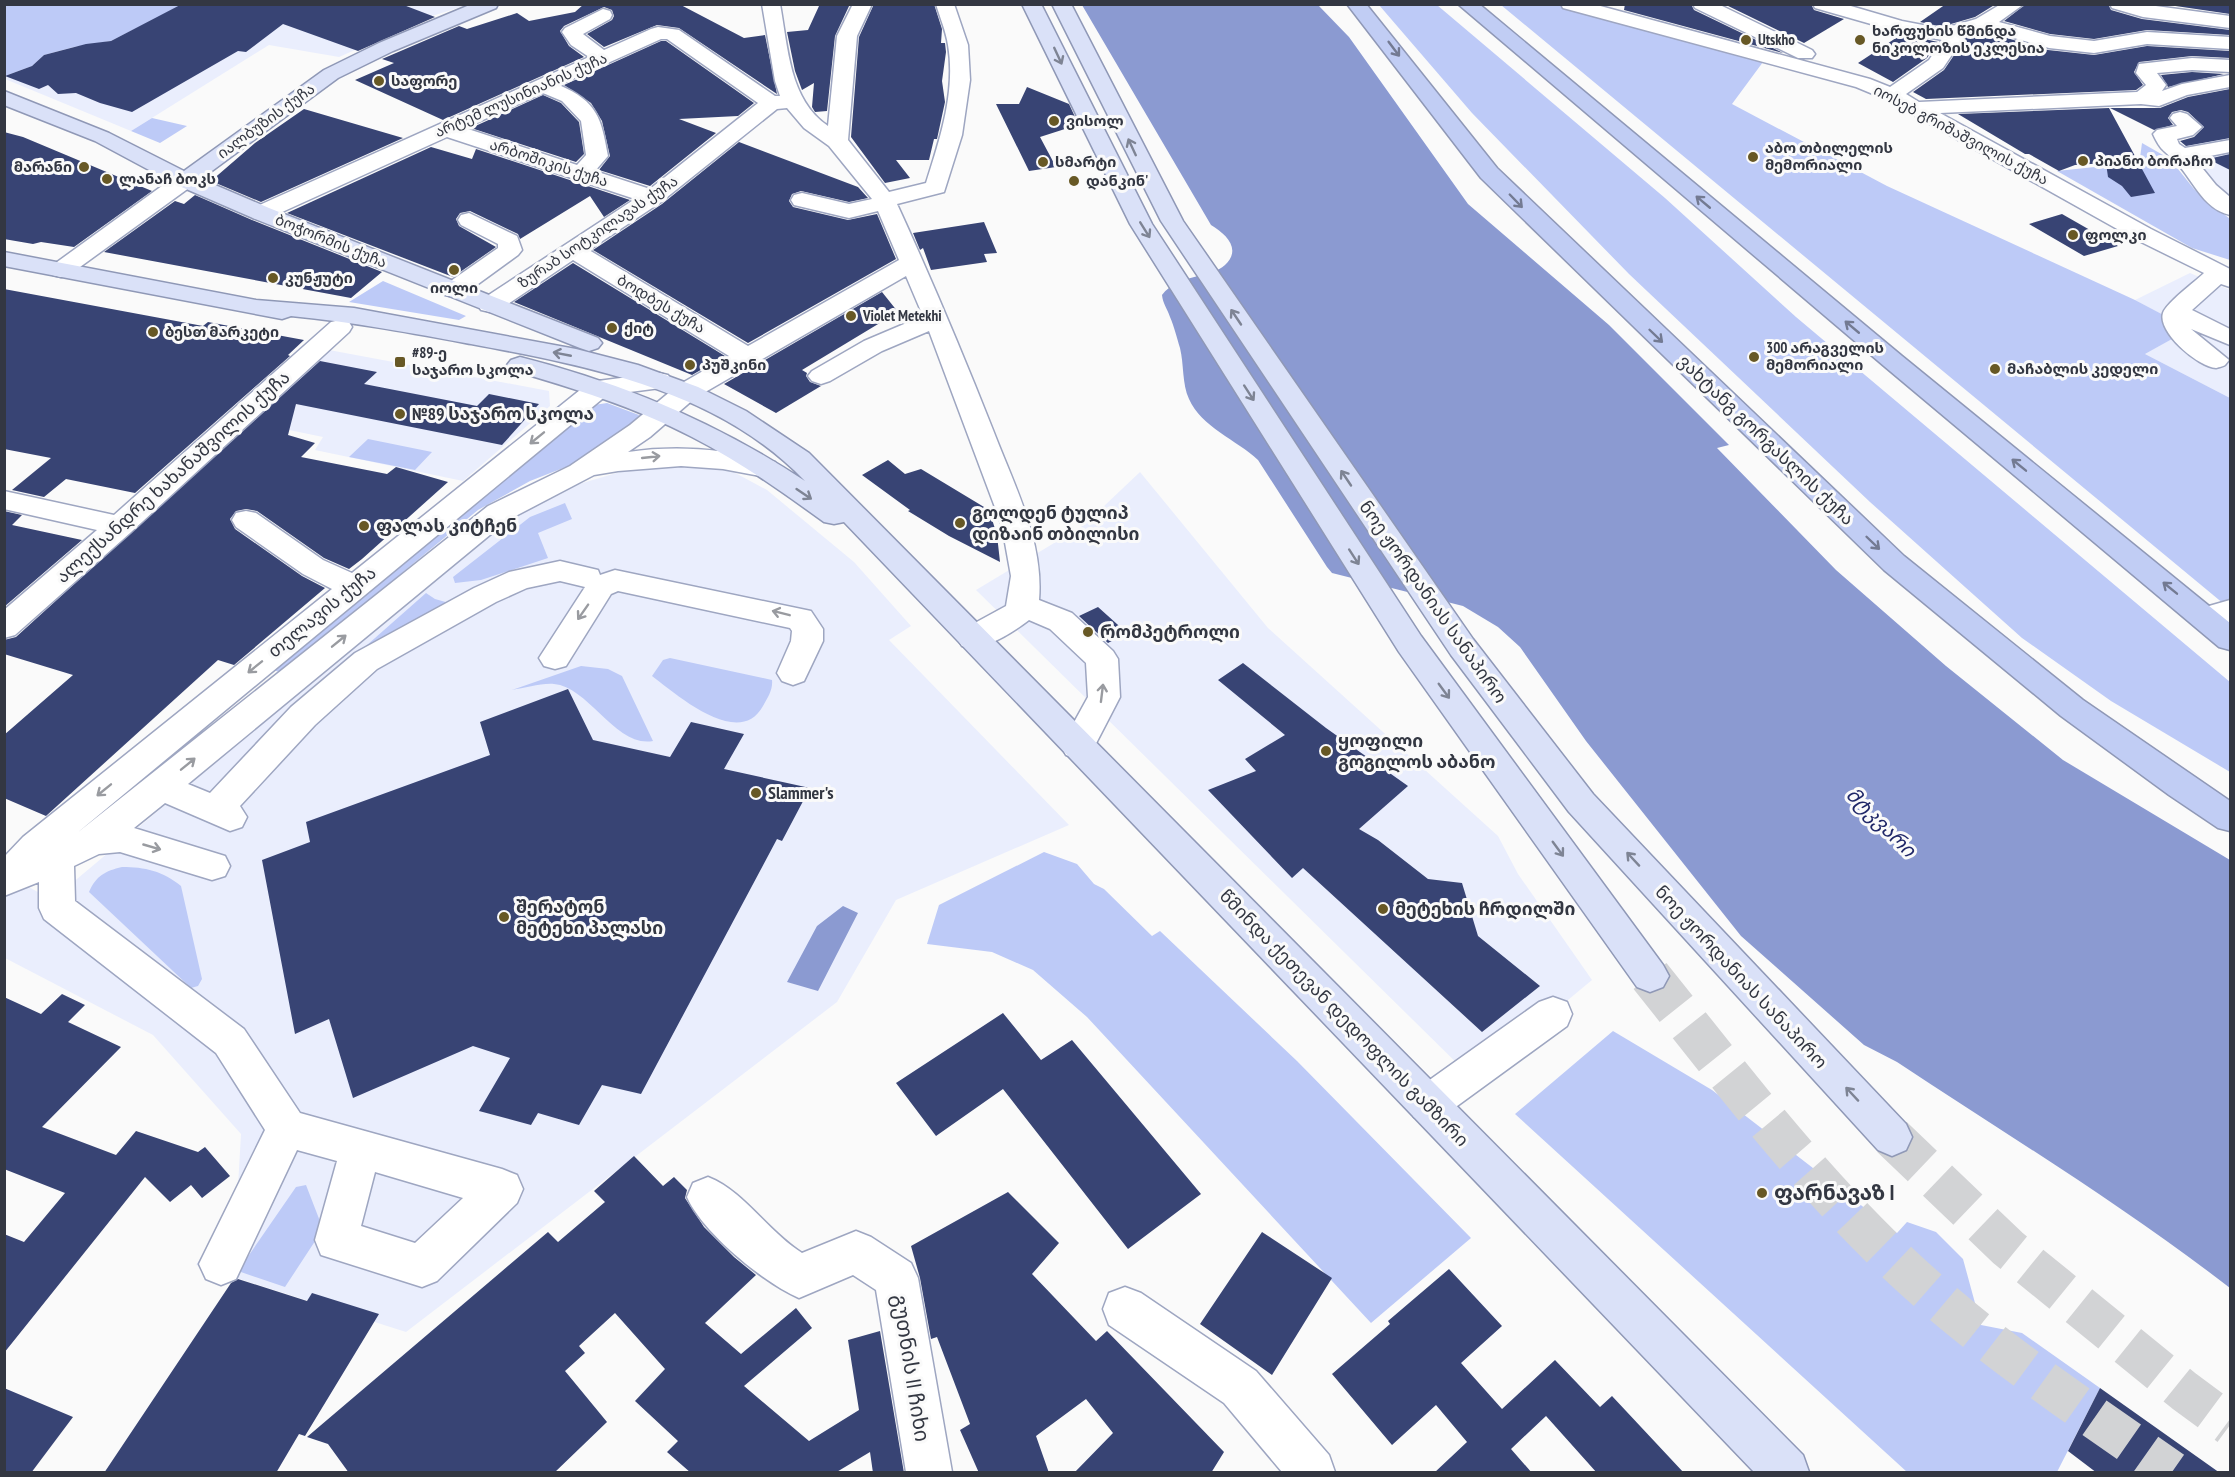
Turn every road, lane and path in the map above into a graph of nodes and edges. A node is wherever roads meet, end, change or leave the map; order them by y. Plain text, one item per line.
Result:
1 (489, 4) edge
2 (771, 4) edge
3 (863, 4) edge
4 (945, 4) edge
5 (1031, 4) edge
6 (1061, 4) edge
7 (1356, 4) edge
8 (1467, 4) edge
9 (1570, 4) edge
10 (1702, 4) edge
11 (1822, 4) edge
12 (2015, 4) edge
13 (2119, 4) edge
14 (1919, 10) dead end
15 (603, 15) dead end
16 (2230, 22) edge
17 (1983, 23) junction
18 (1957, 34) junction
19 (2230, 42) edge
20 (603, 58) junction
21 (2230, 66) edge
22 (2230, 81) edge
23 (1863, 83) junction
24 (542, 85) junction
25 (1892, 95) junction
26 (4, 98) edge
27 (2141, 98) junction
28 (782, 102) junction
29 (1916, 108) junction
30 (2180, 118) dead end
31 (445, 129) junction
32 (837, 141) junction
33 (2230, 146) edge
34 (2181, 155) junction
35 (581, 174) junction
36 (185, 180) junction
37 (653, 197) junction
38 (802, 200) dead end
39 (884, 201) junction
40 (2230, 208) edge
41 (261, 213) junction
42 (469, 220) dead end
43 (574, 250) junction
44 (4, 259) edge
45 (912, 262) junction
46 (61, 270) junction
47 (2227, 276) edge
48 (454, 290) junction
49 (490, 305) junction
50 (260, 306) junction
51 (2176, 312) junction
52 (935, 315) junction
53 (340, 327) junction
54 (865, 333) dead end
55 (2230, 338) edge
56 (748, 357) junction
57 (2216, 360) dead end
58 (821, 376) dead end
59 (659, 381) junction
60 (599, 388) junction
61 (686, 392) junction
62 (662, 413) junction
63 (765, 468) junction
64 (580, 472) junction
65 (4, 500) edge
66 (246, 520) dead end
67 (120, 526) junction
68 (901, 564) junction
69 (588, 577) dead end
70 (413, 580) junction
71 (354, 586) junction
72 (485, 595) junction
73 (1023, 606) junction
74 (2218, 615) edge
75 (4, 627) edge
76 (973, 638) junction
77 (2230, 639) edge
78 (555, 658) dead end
79 (794, 673) dead end
80 (1078, 746) junction
81 (160, 786) junction
82 (2230, 818) edge
83 (95, 840) junction
84 (56, 859) junction
85 (212, 866) dead end
86 (4, 882) edge
87 (1650, 976) tunnel mouth
88 (1553, 1014) dead end
89 (1428, 1104) junction
90 (287, 1128) junction
91 (1892, 1137) tunnel mouth
92 (361, 1149) dead end
93 (708, 1197) dead end
94 (220, 1264) dead end
95 (1125, 1309) dead end
96 (929, 1473) edge
97 (1312, 1473) edge
98 (1786, 1473) edge

1 - 36 main road, იალბუზის ქუჩა
2 - 28 street
3 - 32 street
4 - 39 street
5 -> 87 main road, ნოე ჟორდანიას სანაპირო
91 -> 6 main road, ნოე ჟორდანიას სანაპირო
7 -> 82 highway, ვახტანგ გორგასლის ქუჩა
74 -> 8 highway
9 - 23 street, იოსებ გრიშაშვილის ქუჩა
10 - 23 street
11 - 18 street
12 - 17 street
13 - 16 street
14 - 18 street
15 - 20 street
17 - 18 street
17 - 19 street
18 - 25 street
20 - 24 street, არტემ ლუსინიანის ქუჩა
20 - 28 street, არტემ ლუსინიანის ქუჩა
21 - 27 street
22 - 27 street
23 - 25 street, იოსებ გრიშაშვილის ქუჩა
24 - 31 street, არტემ ლუსინიანის ქუჩა
24 - 35 street
25 - 29 street, იოსებ გრიშაშვილის ქუჩა
26 - 36 main road, ბოჭორმის ქუჩა
27 - 29 street
28 - 32 street
28 - 37 street, ზურაბ სოტკილავას ქუჩა
29 - 47 street, იოსებ გრიშაშვილის ქუჩა
30 - 34 street
31 - 35 street, არბოშიკის ქუჩა
31 - 41 street, არტემ ლუსინიანის ქუჩა
32 - 39 street
33 - 34 street
34 - 40 street
35 - 37 street, არბოშიკის ქუჩა
36 - 41 main road, ბოჭორმის ქუჩა
36 - 46 street, იალბუზის ქუჩა
37 - 43 street, ზურაბ სოტკილავას ქუჩა
38 - 39 street
39 - 45 street
41 - 48 main road, ბოჭორმის ქუჩა
42 - 48 street
43 - 49 street, ზურაბ სოტკილავას ქუჩა
43 - 56 street, ბოდბეს ქუჩა
44 - 46 main road, წმინდა ქეთევან დედოფლის გამზირი
45 - 52 street
45 - 56 street, თელავის ქუჩა
46 - 50 main road, წმინდა ქეთევან დედოფლის გამზირი
47 - 51 street
48 - 49 main road, ბოჭორმის ქუჩა
49 - 59 main road, ბოჭორმის ქუჩა
50 - 53 main road, წმინდა ქეთევან დედოფლის გამზირი
59 -> 50 main road, წმინდა ქეთევან დედოფლის გამზირი
51 - 55 street
51 - 57 street
52 - 54 street
52 - 58 street
52 - 73 street
53 - 60 main road, წმინდა ქეთევან დედოფლის გამზირი
53 - 67 street, ალექსანდრე ხახანაშვილის ქუჩა
56 - 61 street, თელავის ქუჩა
59 - 60 street
59 - 61 main road, წმინდა ქეთევან დედოფლის გამზირი
60 - 62 main road, წმინდა ქეთევან დედოფლის გამზირი
60 -> 71 street, თელავის ქუჩა
61 - 62 street, თელავის ქუჩა
61 - 68 main road, წმინდა ქეთევან დედოფლის გამზირი
62 - 63 main road, წმინდა ქეთევან დედოფლის გამზირი
62 - 64 street, თელავის ქუჩა
64 -> 63 street, თელავის ქუჩა
63 -> 68 main road, წმინდა ქეთევან დედოფლის გამზირი
64 - 70 street, თელავის ქუჩა
65 - 67 street
66 - 71 street
67 - 75 street, ალექსანდრე ხახანაშვილის ქუჩა
68 - 76 main road, წმინდა ქეთევან დედოფლის გამზირი
69 - 72 street
70 - 72 street
81 -> 70 street, თელავის ქუჩა
71 -> 86 street, თელავის ქუჩა
72 - 81 street
73 - 76 street
80 -> 73 street
74 - 77 highway
76 - 80 main road, წმინდა ქეთევან დედოფლის გამზირი
79 -> 78 street
80 - 89 main road, წმინდა ქეთევან დედოფლის გამზირი
81 - 83 street, თელავის ქუჩა
83 - 84 street, თელავის ქუჩა
83 -> 85 street
84 - 86 street, თელავის ქუჩა
84 - 90 street
88 - 89 street
89 - 98 main road, წმინდა ქეთევან დედოფლის გამზირი
90 - 92 street
90 - 94 street
93 - 96 street, გუთნის II ჩიხი
95 - 97 street

